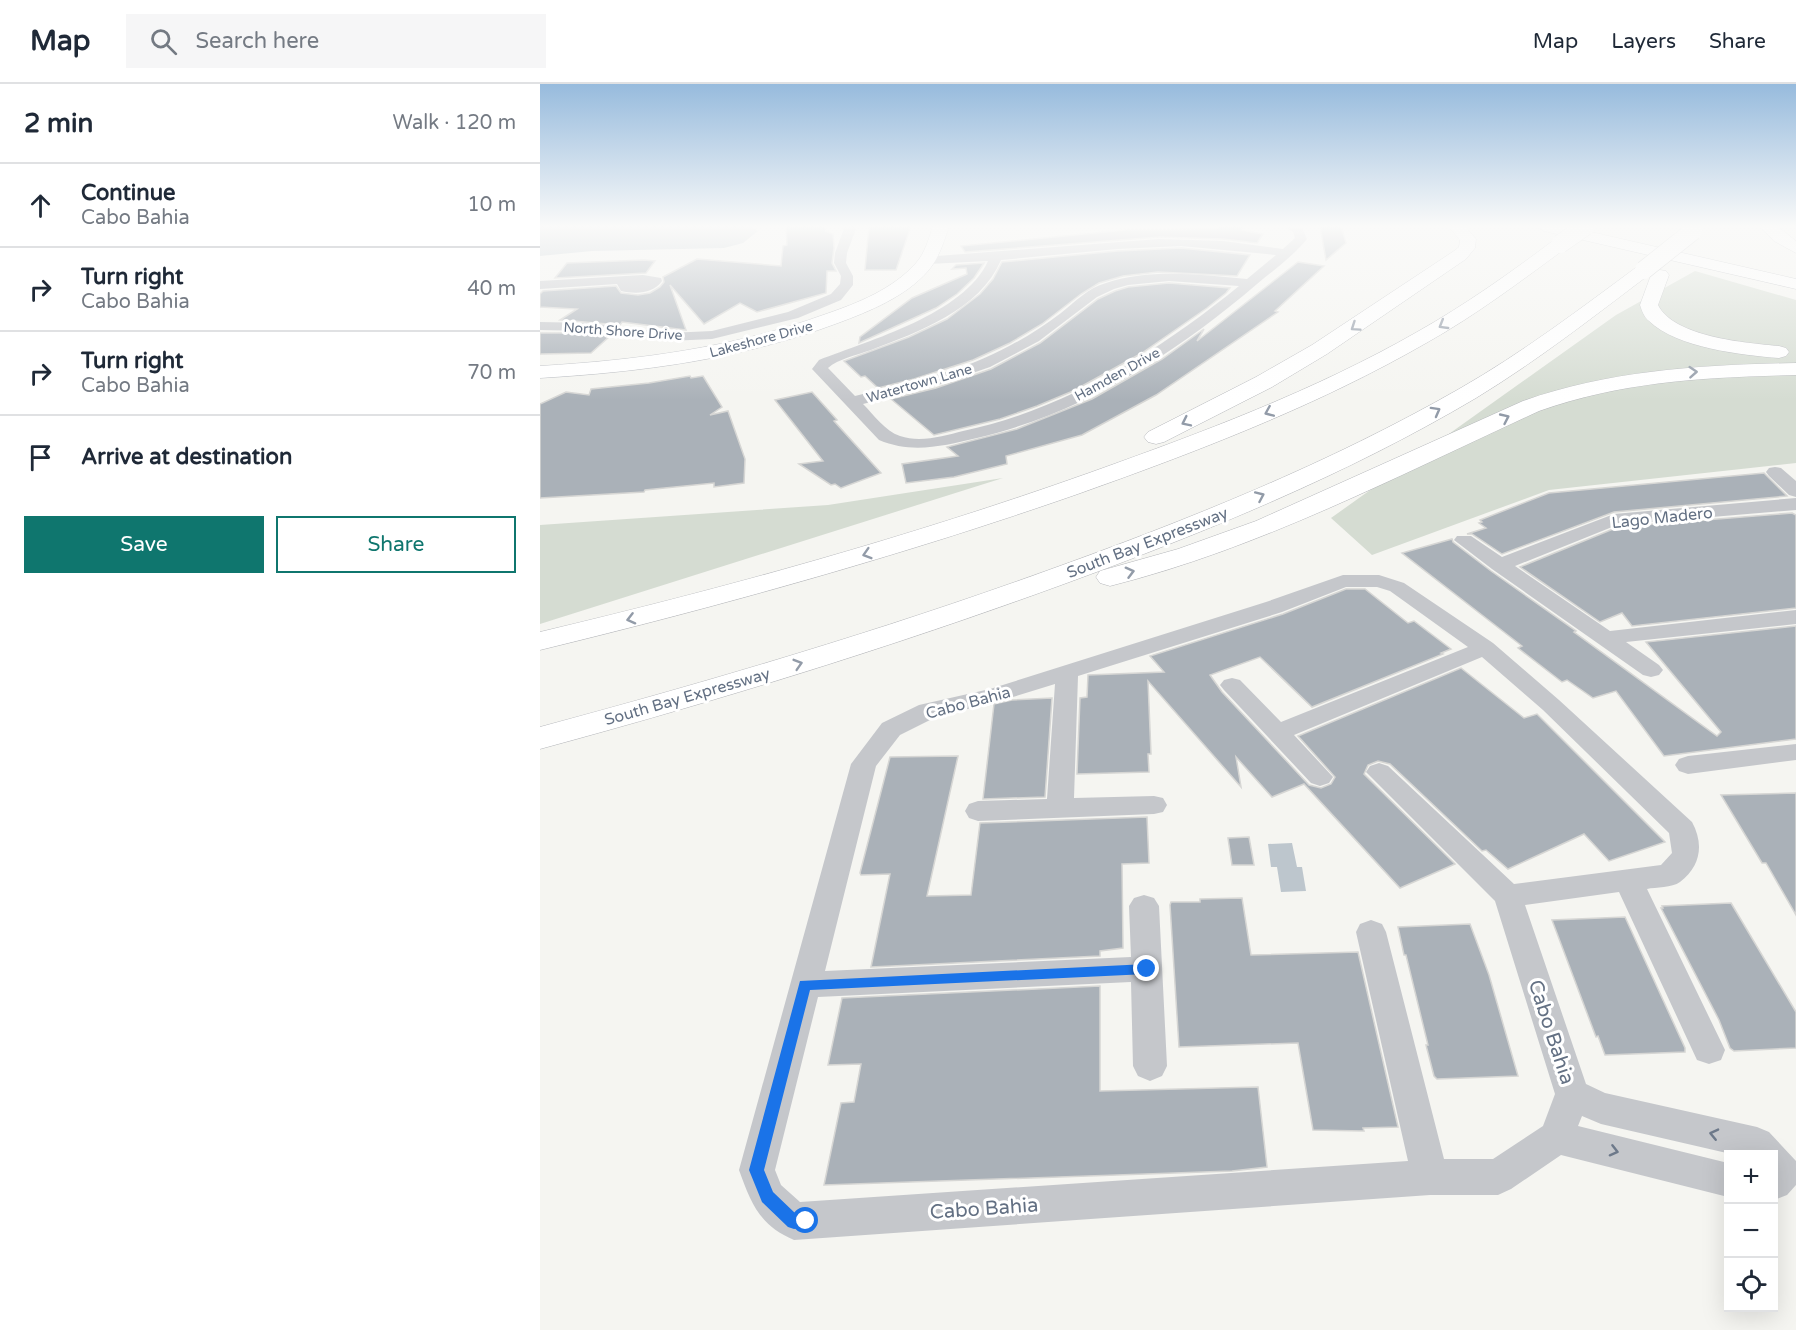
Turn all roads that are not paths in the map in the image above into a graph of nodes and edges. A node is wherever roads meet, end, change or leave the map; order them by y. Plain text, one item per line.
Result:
1 (557, 284) edge
2 (846, 284) edge
3 (901, 284) edge
4 (980, 284) edge
5 (1120, 284) edge
6 (1248, 284) edge
7 (1418, 284) edge
8 (1504, 284) edge
9 (1634, 284) edge
10 (1651, 284) edge
11 (540, 285) edge
12 (540, 326) edge
13 (1796, 353) edge
14 (1796, 369) edge
15 (540, 372) edge
16 (854, 401) junction
17 (1775, 472) dead end
18 (1796, 491) edge
19 (1796, 504) edge
20 (1464, 540) dead end
21 (911, 541) junction
22 (1499, 565) junction
23 (970, 608) junction
24 (1796, 617) edge
25 (1606, 638) junction
26 (540, 641) edge
27 (1485, 648) junction
28 (1651, 669) dead end
29 (1067, 672) junction
30 (1232, 685) dead end
31 (1276, 733) junction
32 (540, 738) edge
33 (1794, 756) edge
34 (1688, 765) dead end
35 (1379, 772) dead end
36 (1320, 777) dead end
37 (1154, 804) dead end
38 (1060, 807) junction
39 (978, 811) dead end
40 (1629, 880) junction
41 (1508, 896) junction
42 (1143, 906) dead end
43 (1371, 932) dead end
44 (1147, 969) junction
45 (805, 985) junction
46 (1709, 1050) dead end
47 (1150, 1066) dead end
48 (1572, 1094) junction
49 (1557, 1137) junction
50 (1762, 1150) edge
51 (1430, 1177) junction
52 (1724, 1179) edge

1 - 11 street
2 - 12 street, North Shore Drive
3 - 15 main road, Lakeshore Drive
4 - 16 street
5 - 16 street, Watertown Lane
6 - 16 street, Hamden Drive
7 -> 21 main road
8 -> 21 main road
23 -> 9 main road, South Bay Expressway
10 - 13 main road
23 -> 14 main road
17 - 18 street
19 - 22 street, Lago Madero
20 - 22 street
21 -> 26 main road
22 - 25 street
32 -> 23 main road, South Bay Expressway
24 - 25 street
25 - 28 street
27 - 29 street, Cabo Bahia
27 - 31 street
27 - 40 street, Cabo Bahia
29 - 38 street
29 - 45 street, Cabo Bahia
30 - 31 street
31 - 36 street
33 - 34 street
35 - 41 street, Cabo Bahia
37 - 38 street
38 - 39 street
40 - 41 street, Cabo Bahia
40 - 46 street
41 - 48 street, Cabo Bahia
42 - 44 street
43 - 51 street
44 - 45 street
44 - 47 street
45 - 51 street, Cabo Bahia
48 - 49 street, Cabo Bahia
50 -> 48 street
49 - 51 street, Cabo Bahia
49 -> 52 street

